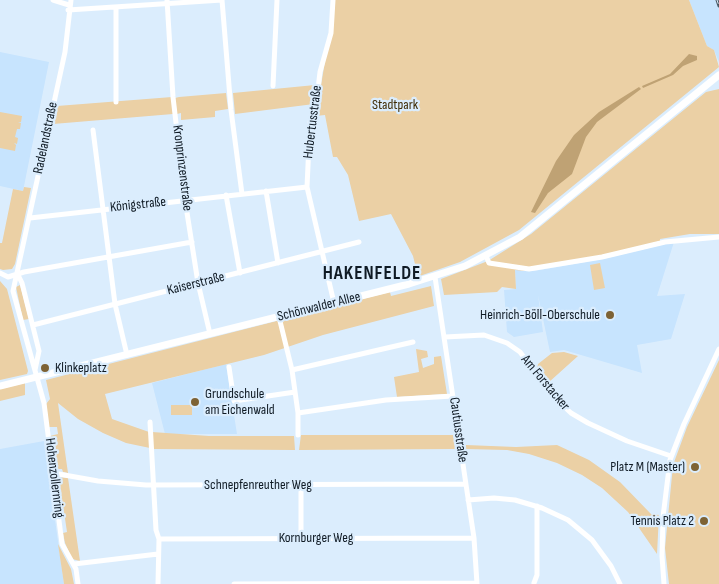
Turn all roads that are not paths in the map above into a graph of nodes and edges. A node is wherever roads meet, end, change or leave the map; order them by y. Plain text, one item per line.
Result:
1 (53, 0) edge
2 (222, 0) edge
3 (277, 0) edge
4 (333, 0) edge
5 (167, 2) edge
6 (69, 5) edge
7 (116, 7) junction
8 (719, 74) edge
9 (273, 86) dead end
10 (116, 102) dead end
11 (93, 130) dead end
12 (307, 186) junction
13 (266, 191) junction
14 (242, 194) junction
15 (226, 195) junction
16 (185, 200) junction
17 (103, 209) junction
18 (30, 218) junction
19 (719, 237) edge
20 (192, 242) junction
21 (359, 242) dead end
22 (323, 252) junction
23 (109, 256) junction
24 (486, 256) junction
25 (278, 263) junction
26 (0, 273) edge
27 (240, 273) junction
28 (18, 276) junction
29 (435, 276) junction
30 (198, 283) junction
31 (334, 303) junction
32 (115, 304) junction
33 (279, 317) junction
34 (33, 325) junction
35 (210, 334) junction
36 (445, 337) junction
37 (413, 342) dead end
38 (719, 350) edge
39 (127, 355) junction
40 (229, 367) dead end
41 (35, 370) junction
42 (292, 370) junction
43 (37, 378) junction
44 (0, 386) edge
45 (295, 392) junction
46 (453, 396) junction
47 (298, 413) junction
48 (150, 422) dead end
49 (298, 435) dead end
50 (671, 456) junction
51 (53, 472) junction
52 (301, 484) junction
53 (465, 484) junction
54 (153, 486) junction
55 (468, 500) junction
56 (537, 506) junction
57 (474, 538) junction
58 (159, 539) junction
59 (301, 539) junction
60 (158, 554) junction
61 (74, 564) junction
62 (477, 583) edge
63 (534, 583) edge
64 (78, 584) edge
65 (158, 584) edge
66 (234, 584) edge
67 (244, 584) edge
68 (364, 584) edge
69 (620, 584) edge
70 (664, 584) edge

1 - 6 street
2 - 5 street
2 - 14 street
3 - 9 street
4 - 12 street, Hubertusstraße
5 - 7 street
5 - 16 street, Kronprinzenstraße
6 - 7 street
6 - 18 street, Radelandstraße
7 - 10 street
8 - 24 main road, Schönwalder Allee
11 - 17 street
12 - 13 street, Königstraße
12 - 22 street, Hubertusstraße
13 - 14 street, Königstraße
13 - 25 street
14 - 15 street, Königstraße
15 - 16 street, Königstraße
15 - 27 street
16 - 17 street, Königstraße
16 - 20 street, Kronprinzenstraße
17 - 18 street, Königstraße
17 - 23 street
18 - 28 street, Radelandstraße
19 - 24 street
20 - 23 street
20 - 30 street, Kronprinzenstraße
21 - 22 street, Kaiserstraße
22 - 25 street, Kaiserstraße
22 - 31 street, Hubertusstraße
23 - 28 street
23 - 32 street
24 - 29 main road, Schönwalder Allee
25 - 27 street, Kaiserstraße
26 - 28 street
27 - 30 street, Kaiserstraße
28 - 34 street, Hohenzollernring
28 - 41 street, Hohenzollernring
29 - 31 main road, Schönwalder Allee
29 - 36 street, Cautiusstraße
30 - 32 street, Kaiserstraße
30 - 35 street, Kronprinzenstraße
31 - 33 main road, Schönwalder Allee
32 - 34 street, Kaiserstraße
32 - 39 street
33 - 35 main road, Schönwalder Allee
33 - 42 street
34 - 41 street, Hohenzollernring
35 - 39 main road, Schönwalder Allee
36 - 46 street, Cautiusstraße
36 - 50 street, Am Forstacker
37 - 42 street
38 - 50 street
39 - 43 main road, Schönwalder Allee
40 - 45 street
41 - 43 street, Hohenzollernring
42 - 45 street
43 - 44 main road, Schönwalder Allee
43 - 51 street, Hohenzollernring
45 - 47 street
46 - 47 street
46 - 53 street, Cautiusstraße
47 - 49 street
48 - 54 street
50 - 70 street
51 - 54 street, Schnepfenreuther Weg
51 - 61 street, Hohenzollernring
52 - 53 street, Schnepfenreuther Weg
52 - 54 street, Schnepfenreuther Weg
52 - 59 street
53 - 55 street, Cautiusstraße
54 - 58 street
55 - 56 street
55 - 57 street, Cautiusstraße
56 - 63 street
56 - 69 street
57 - 59 street, Kornburger Weg
57 - 62 street, Cautiusstraße
58 - 59 street, Kornburger Weg
58 - 60 street
60 - 61 street
60 - 65 street
61 - 64 street, Hohenzollernring
62 - 68 street
66 - 67 street
67 - 68 street

